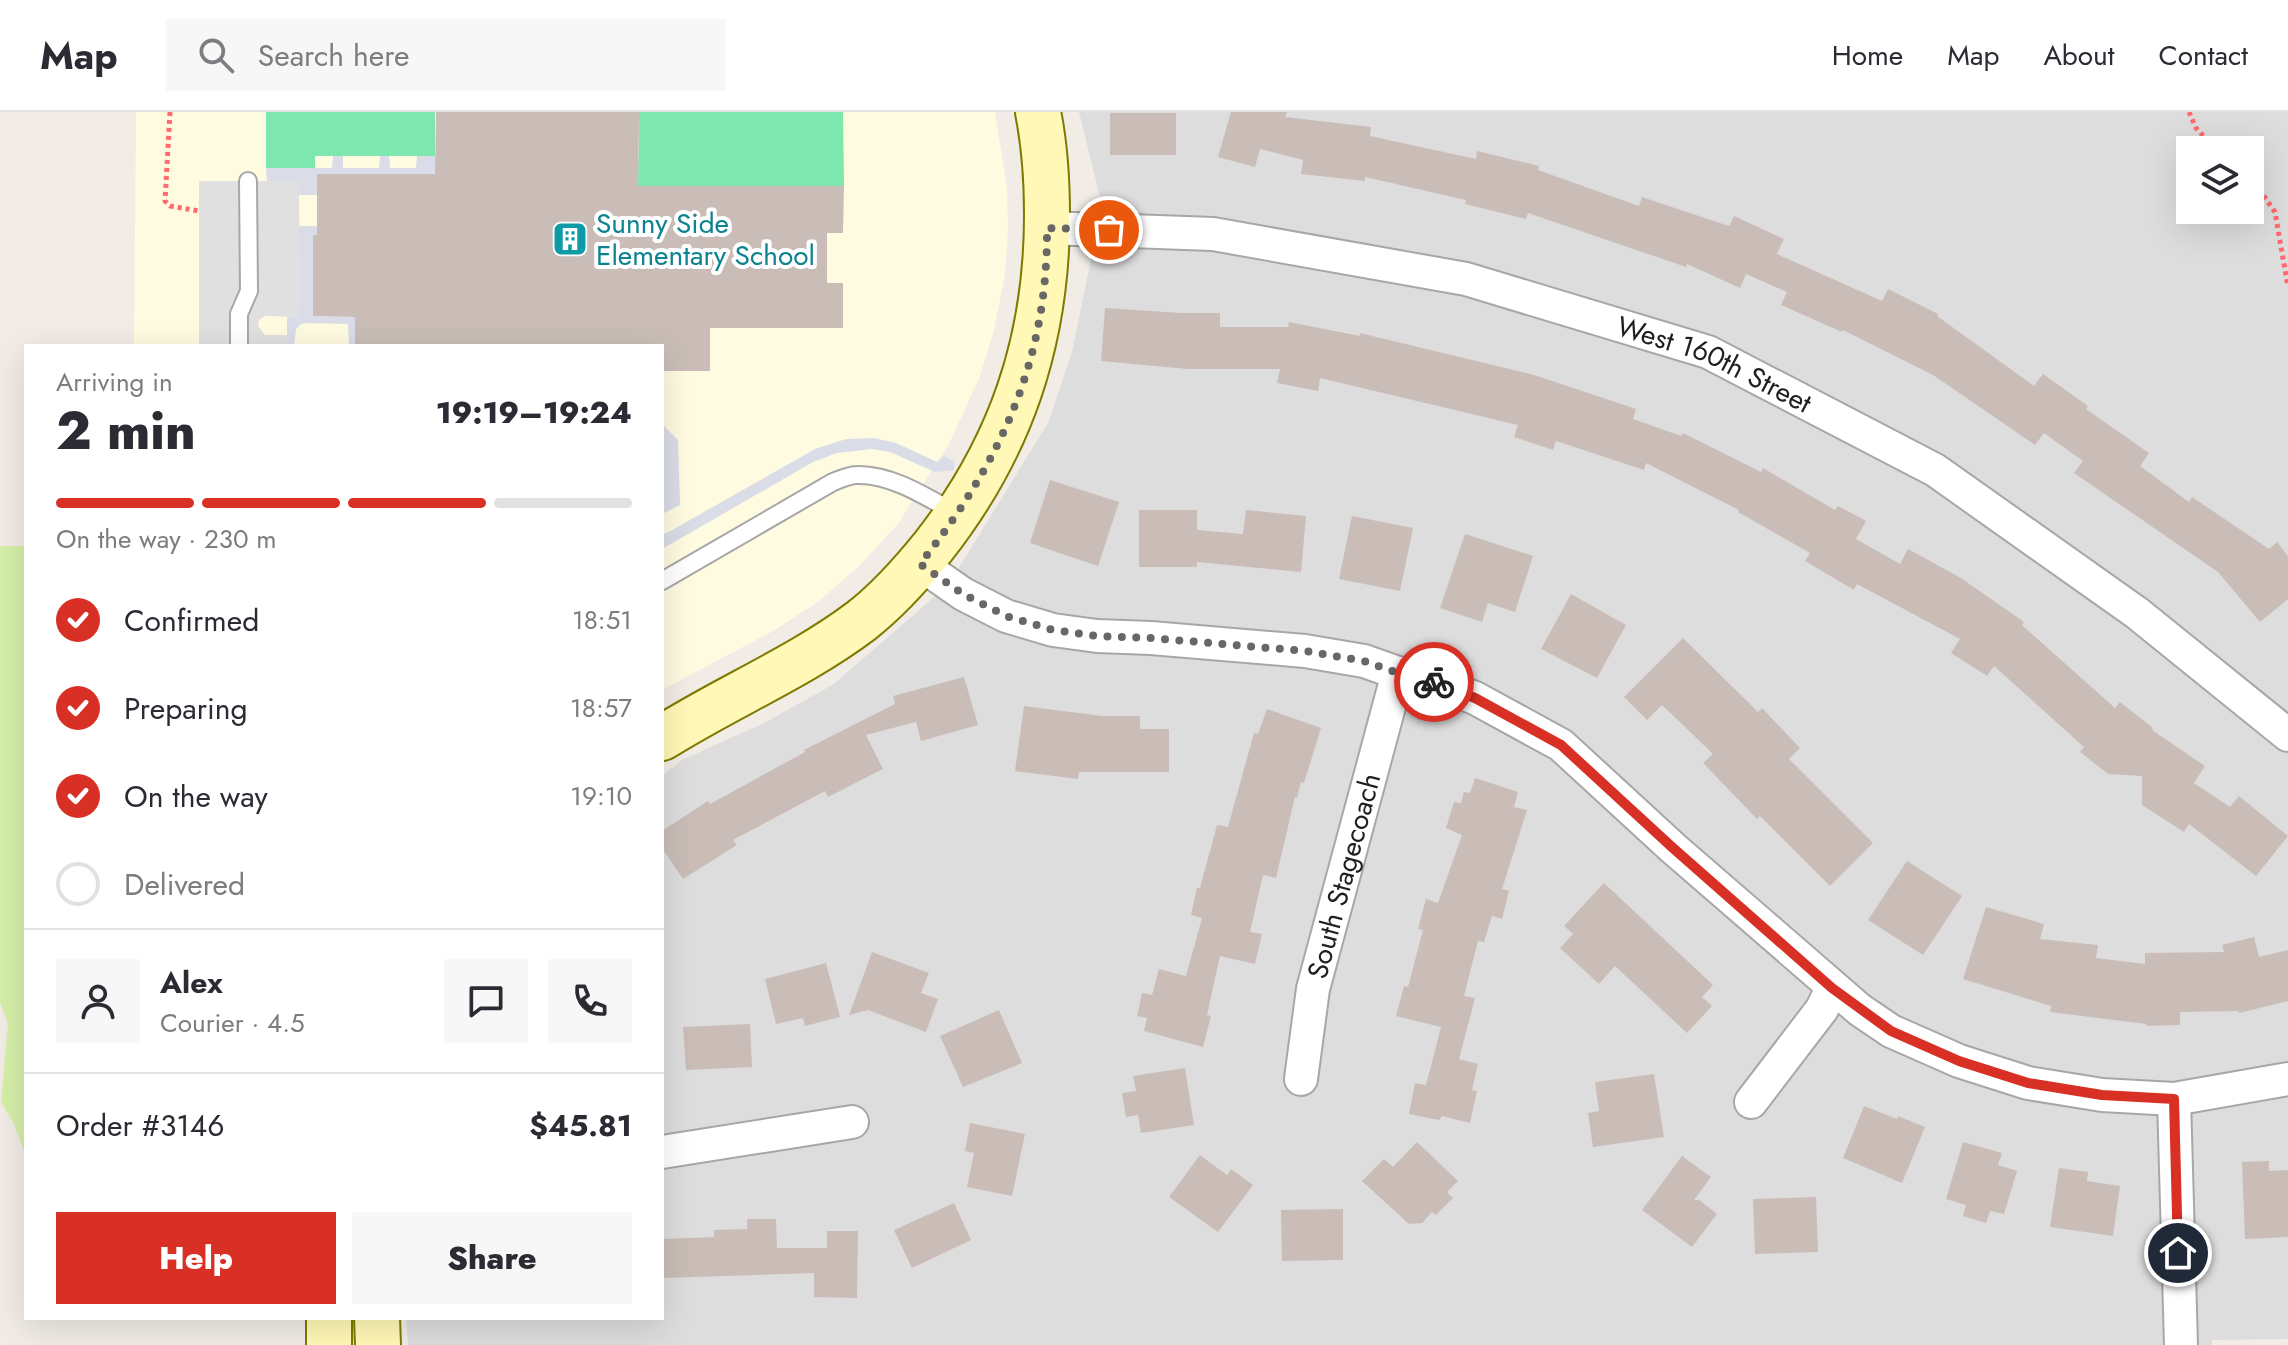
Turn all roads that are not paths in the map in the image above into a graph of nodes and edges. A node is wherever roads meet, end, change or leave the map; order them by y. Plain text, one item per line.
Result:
1 (1038, 112) edge
2 (248, 181) dead end
3 (1047, 228) junction
4 (239, 344) edge
5 (958, 515) junction
6 (920, 564) junction
7 (664, 580) edge
8 (1398, 673) junction
9 (2288, 735) edge
10 (664, 737) edge
11 (1832, 988) junction
12 (1301, 1079) dead end
13 (2288, 1079) edge
14 (2174, 1099) junction
15 (1751, 1102) dead end
16 (852, 1122) dead end
17 (664, 1152) edge
18 (329, 1320) edge
19 (377, 1320) edge
20 (329, 1345) edge
21 (378, 1345) edge
22 (2181, 1345) edge

1 - 3 street
2 - 4 lane
3 - 5 street
3 - 9 street, West 160th Street
5 - 6 street
5 - 7 lane
6 - 8 street
6 - 10 street
8 - 11 street
8 - 12 street, South Stagecoach
11 - 14 street
11 - 15 street
13 - 14 street
14 - 22 street
16 - 17 street
18 - 20 street
19 - 21 street

